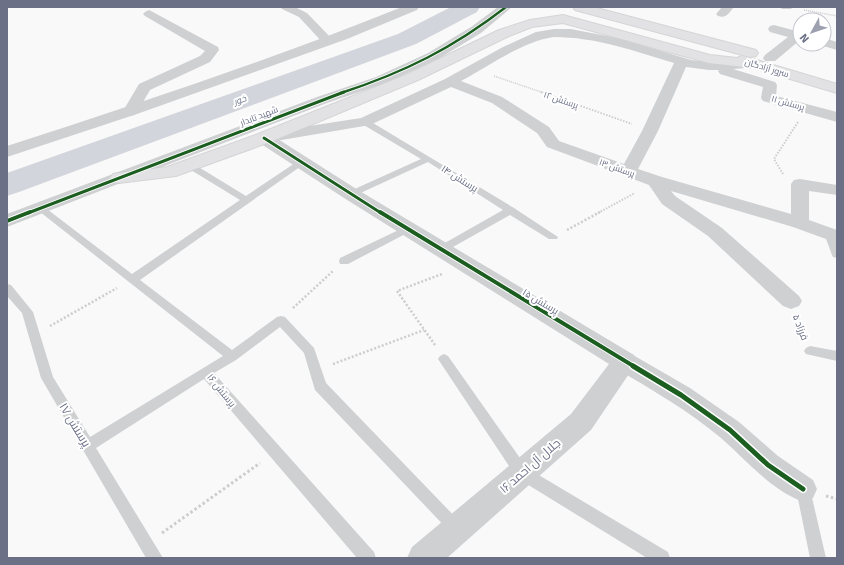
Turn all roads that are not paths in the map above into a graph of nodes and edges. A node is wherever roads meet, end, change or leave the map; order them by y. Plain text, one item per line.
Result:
1 (286, 7) edge
2 (413, 7) edge
3 (506, 7) edge
4 (548, 7) edge
5 (579, 7) edge
6 (610, 7) edge
7 (149, 14) dead end
8 (563, 18) junction
9 (774, 29) dead end
10 (792, 33) edge
11 (328, 41) junction
12 (792, 41) edge
13 (701, 43) junction
14 (770, 58) junction
15 (681, 62) junction
16 (756, 64) junction
17 (709, 66) junction
18 (837, 78) edge
19 (450, 82) junction
20 (837, 89) edge
21 (131, 111) junction
22 (837, 117) edge
23 (365, 122) junction
24 (264, 138) junction
25 (7, 152) edge
26 (428, 158) junction
27 (301, 162) junction
28 (188, 165) junction
29 (628, 172) junction
30 (119, 178) junction
31 (656, 181) junction
32 (837, 190) edge
33 (351, 194) junction
34 (246, 200) junction
35 (40, 208) junction
36 (511, 210) junction
37 (7, 221) edge
38 (800, 223) junction
39 (407, 229) junction
40 (834, 236) edge
41 (553, 237) road end
42 (440, 250) junction
43 (837, 255) edge
44 (344, 260) road end
45 (132, 279) junction
46 (7, 288) edge
47 (791, 300) road end
48 (810, 351) road end
49 (837, 356) edge
50 (232, 357) junction
51 (444, 358) road end
52 (625, 362) junction
53 (205, 372) junction
54 (87, 446) junction
55 (522, 473) junction
56 (803, 489) joint
57 (457, 529) junction
58 (155, 558) edge
59 (368, 558) edge
60 (423, 558) edge
61 (662, 558) edge
62 (818, 558) edge

1 - 11 street
2 - 11 street
3 - 30 street, شهید تابدار
4 - 8 main road
4 - 13 main road
5 - 13 main road
6 - 14 main road
7 - 21 street
8 - 16 main road
8 - 24 main road
9 - 10 street
11 - 21 street
12 - 14 street
13 - 14 main road, سرور آزادگان
13 - 16 main road, سرور آزادگان
14 - 18 main road, سرور آزادگان
15 - 17 street
15 - 19 street
15 - 29 street
16 - 17 street
16 - 20 main road, سرور آزادگان
17 - 22 street, پرستش ۱۱
19 - 23 street
19 - 29 street, پرستش ۱۳
21 - 25 street
23 - 24 street
23 - 26 lane, پرستش ۱۴
24 - 27 street, پرستش ۱۵
24 - 28 main road
26 - 33 lane
26 - 36 lane, پرستش ۱۴
27 - 33 street, پرستش ۱۵
27 - 34 lane
28 - 30 main road
28 - 34 lane
29 - 31 street, پرستش ۱۳
30 - 35 street, شهید تابدار
31 - 38 street, پرستش ۱۳
31 - 47 street
32 - 38 street
33 - 39 street, پرستش ۱۵
34 - 45 lane
35 - 37 street, شهید تابدار
35 - 45 lane
36 - 41 lane, پرستش ۱۴
36 - 42 lane
38 - 40 street, پرستش ۱۳
39 - 42 street, پرستش ۱۵
39 - 44 lane
40 - 43 lane
42 - 52 street, پرستش ۱۵
45 - 50 lane
46 - 54 lane, پرستش ۱۷
48 - 49 lane, فرزاد ۵
50 - 53 lane, پرستش ۱۶
50 - 57 lane, پرستش ۱۶
51 - 55 lane
52 - 55 street, جلال آل احمد ۱۶
52 - 56 street, پرستش ۱۵
53 - 54 lane
53 - 59 lane, پرستش ۱۶
54 - 58 lane, پرستش ۱۷
55 - 57 street, جلال آل احمد ۱۶
55 - 61 lane
56 - 62 lane
57 - 60 street, جلال آل احمد ۱۶

